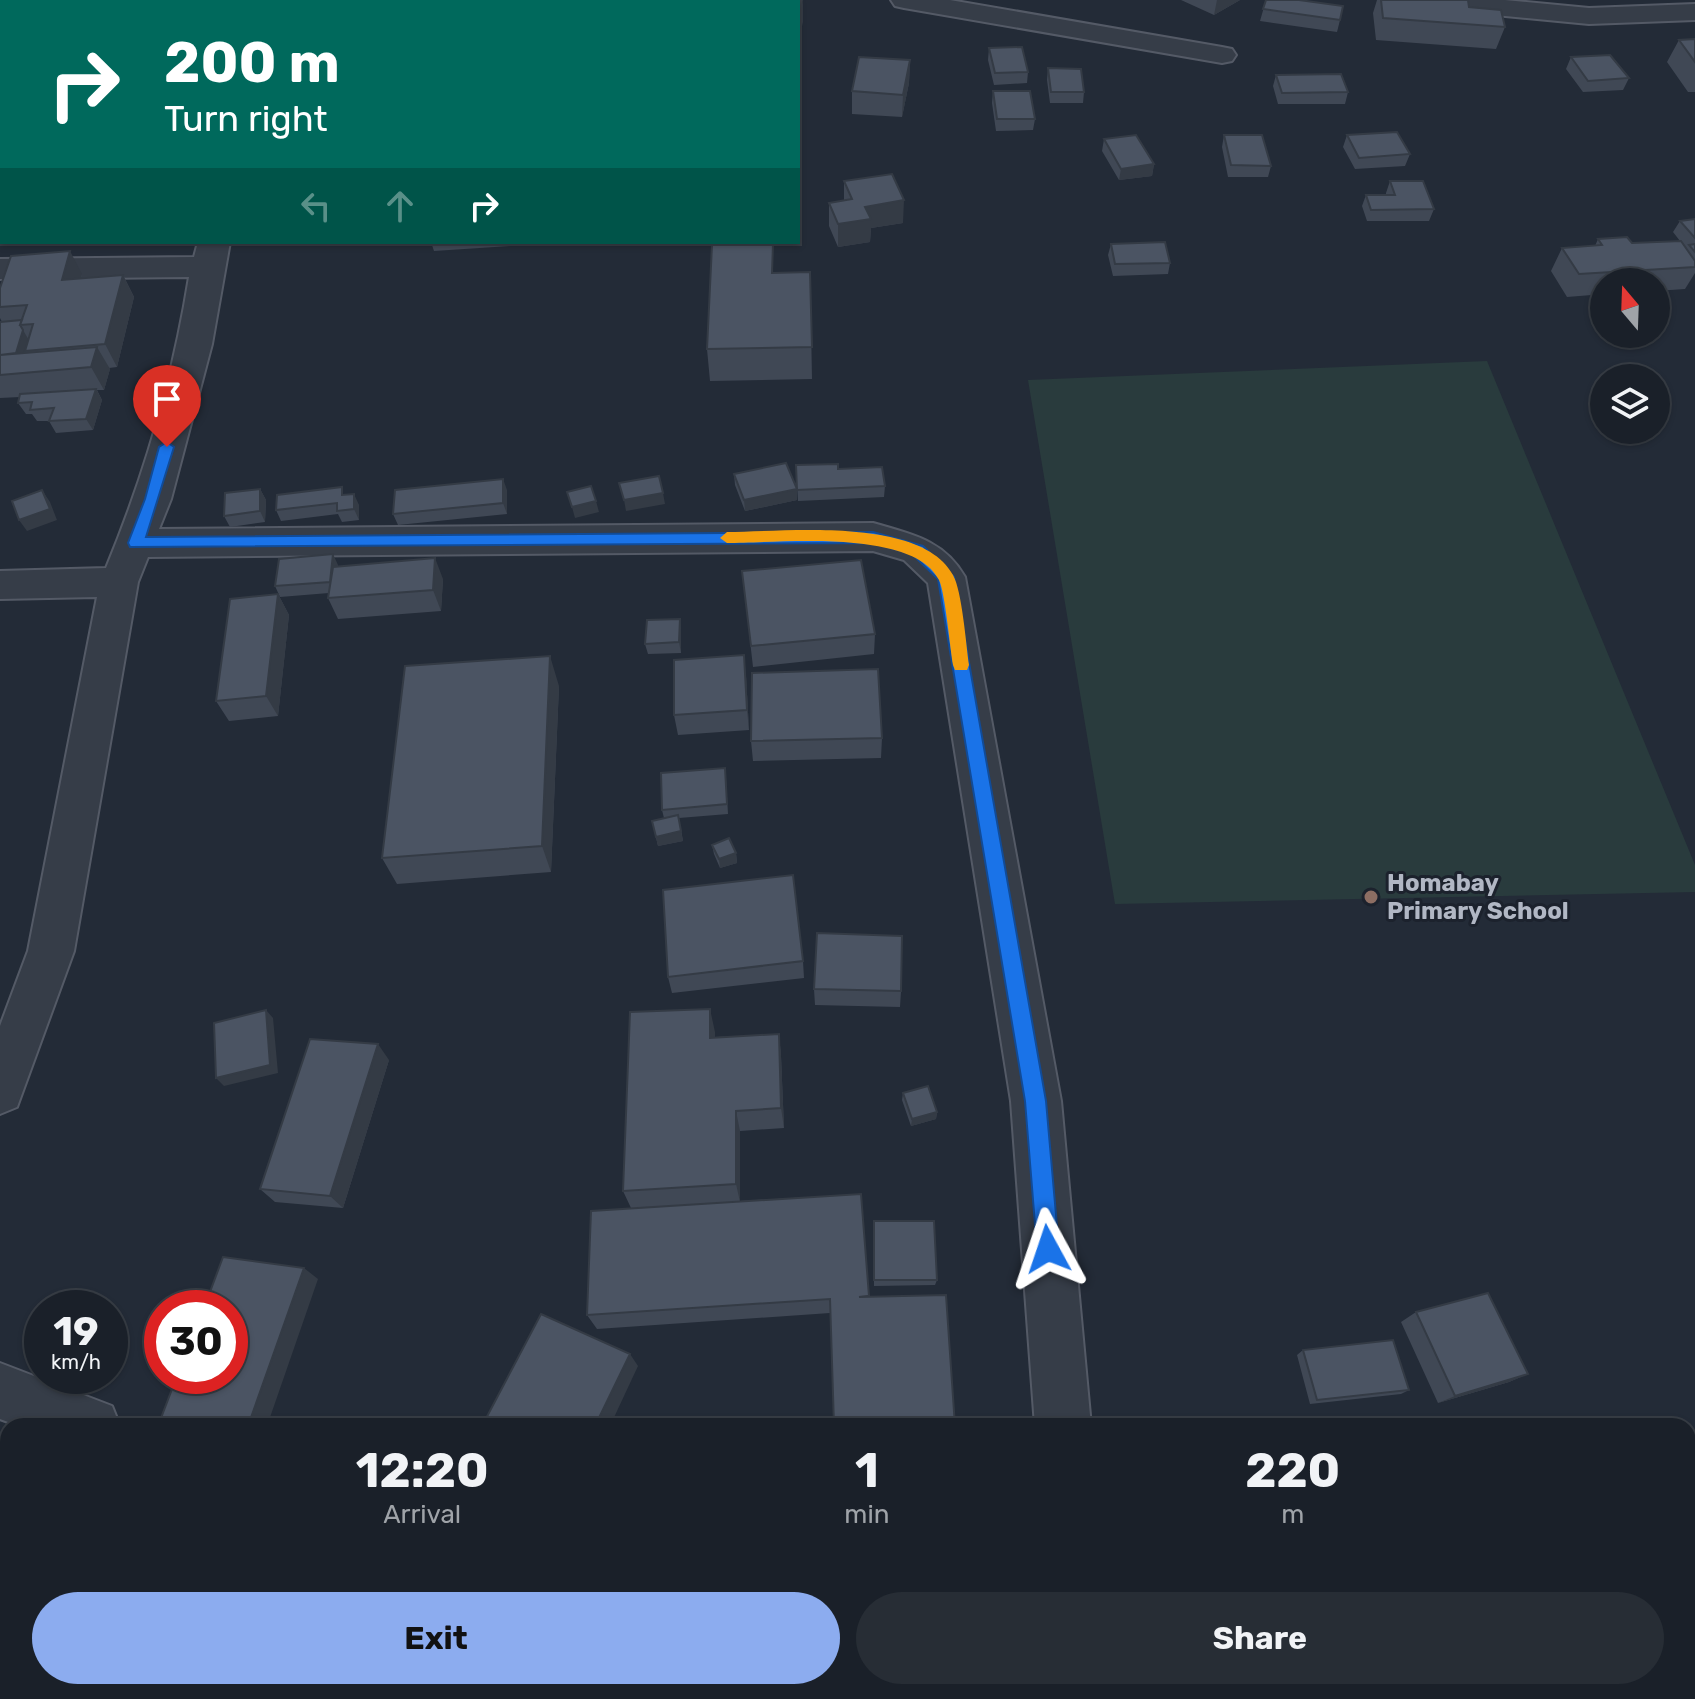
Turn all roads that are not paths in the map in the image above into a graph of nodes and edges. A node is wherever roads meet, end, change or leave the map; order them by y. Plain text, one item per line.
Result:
1 (904, 0) edge
2 (1422, 0) edge
3 (1453, 2) edge
4 (1695, 12) edge
5 (1222, 55) dead end
6 (210, 254) edge
7 (0, 269) edge
8 (136, 543) junction
9 (119, 582) junction
10 (0, 585) edge
11 (0, 1091) edge
12 (0, 1391) edge
13 (71, 1418) edge
14 (1062, 1418) edge

1 - 5 street
2 - 3 street
3 - 4 street
6 - 7 street
6 - 8 street
8 - 9 street
8 - 14 street
9 - 10 street
9 - 11 street
12 - 13 street

